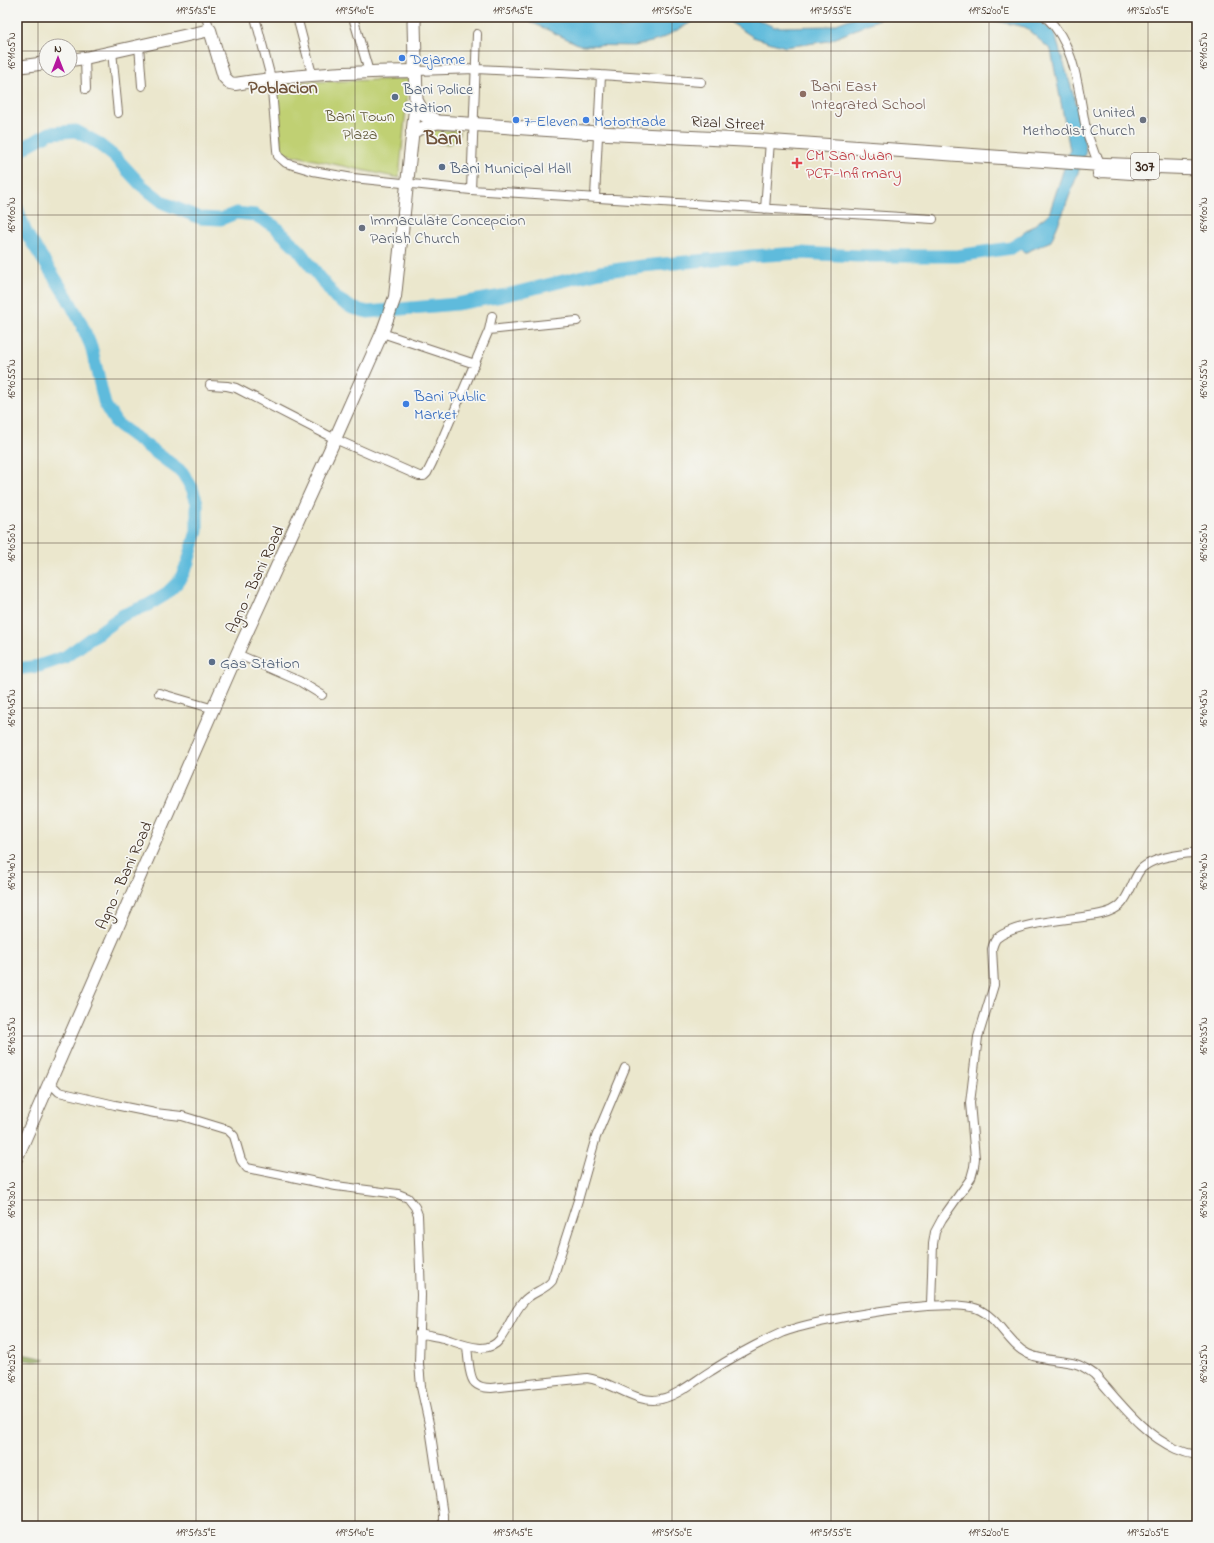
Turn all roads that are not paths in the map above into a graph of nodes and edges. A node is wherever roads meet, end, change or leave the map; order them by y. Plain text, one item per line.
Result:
1 (206, 17) edge
2 (255, 17) edge
3 (297, 17) edge
4 (353, 17) edge
5 (1046, 17) edge
6 (413, 19) edge
7 (210, 30) junction
8 (477, 34) dead end
9 (139, 45) junction
10 (112, 52) junction
11 (85, 58) junction
12 (78, 59) edge
13 (38, 64) edge
14 (17, 68) edge
15 (476, 69) junction
16 (369, 72) junction
17 (416, 72) junction
18 (312, 74) junction
19 (601, 75) junction
20 (271, 78) junction
21 (701, 82) dead end
22 (142, 86) dead end
23 (86, 89) dead end
24 (416, 100) junction
25 (118, 113) dead end
26 (438, 122) junction
27 (472, 124) junction
28 (412, 132) junction
29 (598, 133) junction
30 (770, 141) junction
31 (1096, 168) junction
32 (1197, 168) edge
33 (407, 183) junction
34 (471, 190) junction
35 (595, 197) junction
36 (765, 209) junction
37 (933, 219) dead end
38 (492, 316) dead end
39 (577, 321) dead end
40 (489, 330) junction
41 (382, 331) junction
42 (475, 364) junction
43 (210, 385) dead end
44 (336, 439) junction
45 (237, 654) junction
46 (159, 693) dead end
47 (322, 694) dead end
48 (214, 709) junction
49 (1197, 852) edge
50 (625, 1068) dead end
51 (50, 1083) junction
52 (17, 1157) edge
53 (931, 1305) junction
54 (419, 1333) junction
55 (467, 1346) junction
56 (1197, 1455) edge
57 (443, 1526) edge

1 - 7 street
2 - 20 street
3 - 18 street
4 - 16 street
5 - 31 street
6 - 17 main road
7 - 9 main road
7 - 20 main road
8 - 15 street
9 - 10 main road
9 - 22 street
10 - 11 main road
10 - 25 street
11 - 12 main road
11 - 23 street
13 - 14 main road
15 - 17 street
15 - 19 street
15 - 27 street
16 - 17 main road
16 - 18 main road
17 - 24 main road
18 - 20 main road
19 - 21 street
19 - 29 street
20 - 33 street
24 - 26 main road
24 - 28 main road, Agno - Bani Road
26 - 27 main road, Rizal Street / 307
26 - 28 main road
27 - 29 main road, Rizal Street / 307
27 - 34 street
28 - 33 main road, Agno - Bani Road
29 - 30 main road, Rizal Street / 307
29 - 35 street
30 - 31 main road, Rizal Street / 307
30 - 36 street
31 - 32 main road, 307
33 - 34 street
33 - 41 main road, Agno - Bani Road
34 - 35 street
35 - 36 street
36 - 37 street
38 - 40 street
39 - 40 street
40 - 42 street
41 - 42 street
41 - 44 main road, Agno - Bani Road
42 - 44 street
43 - 44 street
44 - 45 main road, Agno - Bani Road
45 - 47 street
45 - 48 main road, Agno - Bani Road
46 - 48 street
48 - 51 main road, Agno - Bani Road
49 - 53 street
50 - 55 street
51 - 52 main road, Agno - Bani Road
51 - 54 street
53 - 55 street
53 - 56 street
54 - 55 street
54 - 57 street

